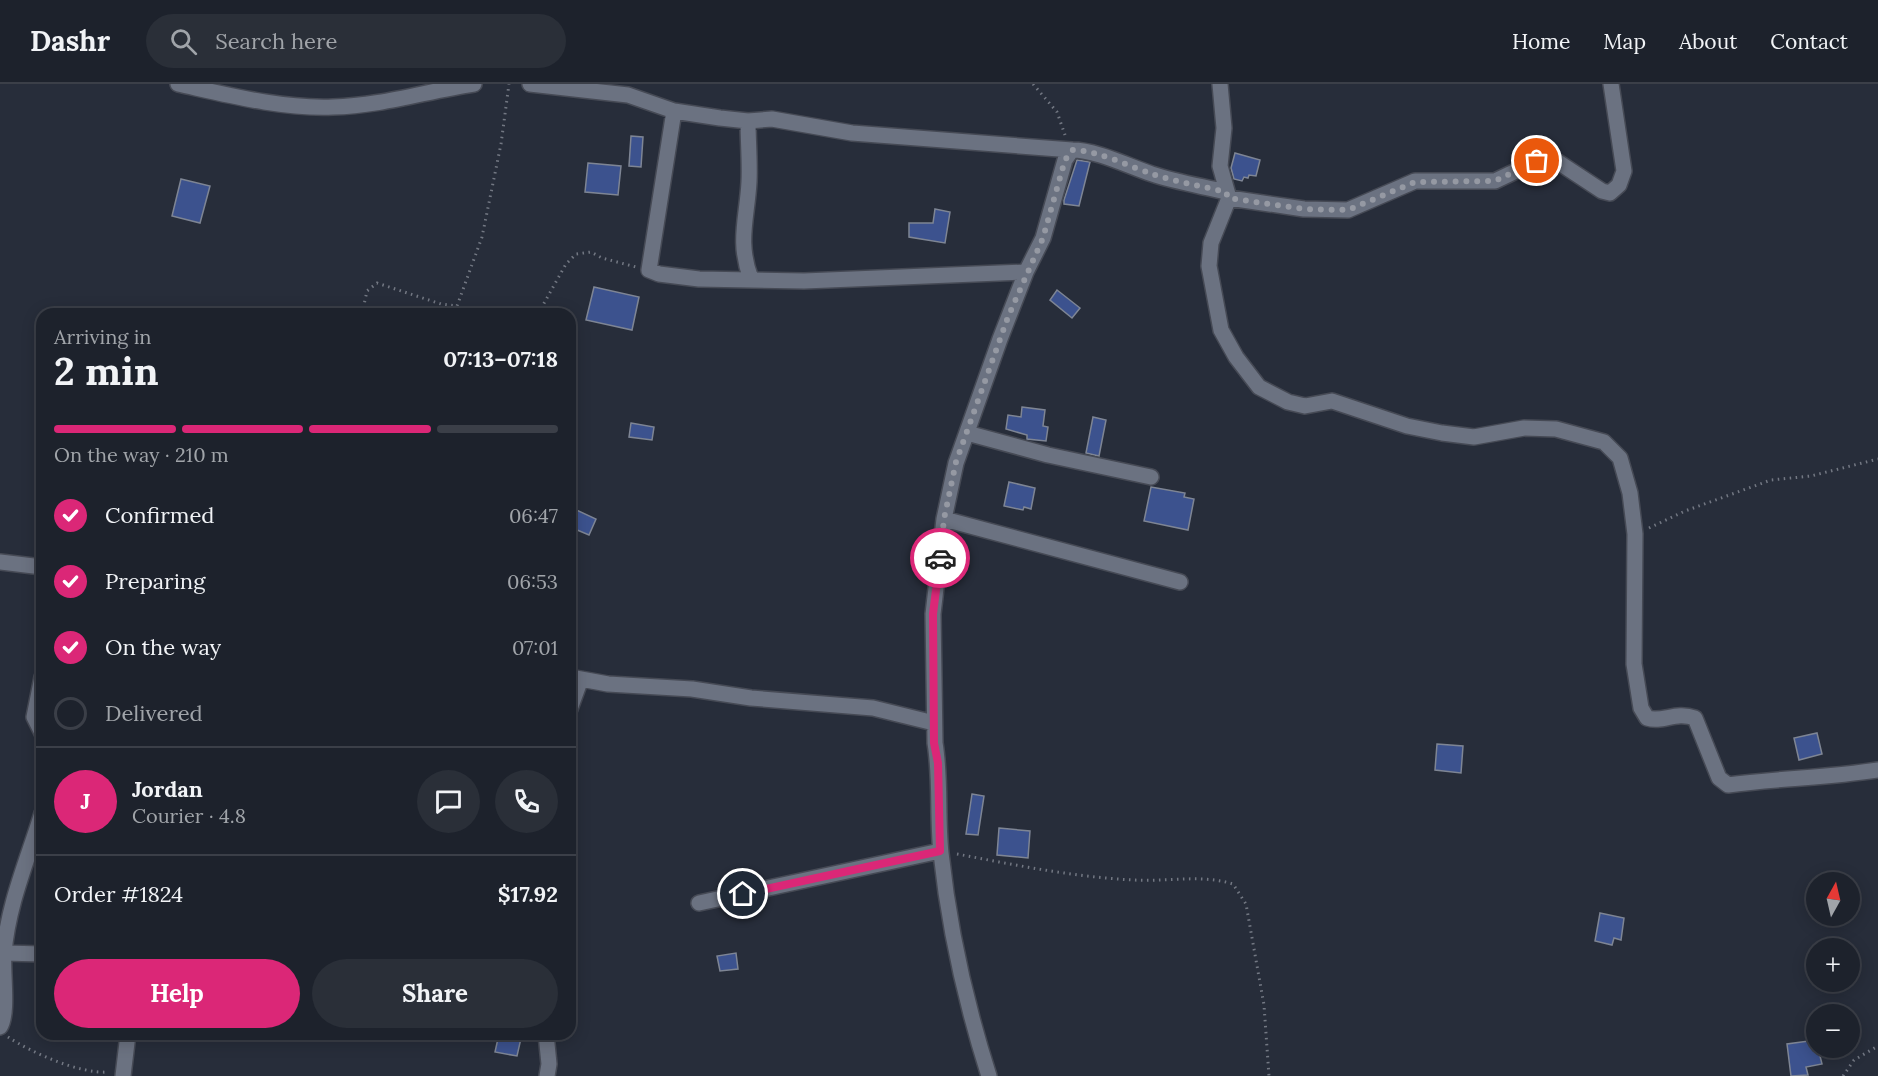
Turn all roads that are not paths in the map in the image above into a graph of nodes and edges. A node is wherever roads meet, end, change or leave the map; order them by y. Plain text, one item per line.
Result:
1 (178, 84) edge
2 (474, 84) edge
3 (530, 84) edge
4 (1220, 84) edge
5 (1611, 84) edge
6 (674, 111) junction
7 (748, 121) junction
8 (1072, 150) junction
9 (1227, 195) junction
10 (1026, 272) junction
11 (751, 279) junction
12 (967, 433) junction
13 (1151, 477) dead end
14 (944, 519) junction
15 (0, 562) edge
16 (36, 566) edge
17 (1180, 582) dead end
18 (576, 678) edge
19 (934, 723) junction
20 (1878, 770) edge
21 (36, 830) edge
22 (940, 851) junction
23 (699, 903) dead end
24 (3, 952) junction
25 (36, 954) edge
26 (0, 1027) edge
27 (127, 1040) edge
28 (547, 1040) edge
29 (123, 1074) edge
30 (547, 1076) edge
31 (989, 1076) edge

1 - 2 street
3 - 6 street
4 - 9 street
5 - 9 street
6 - 7 street
6 - 11 street
7 - 8 street
7 - 11 street
8 - 9 street
8 - 10 street
9 - 20 street
10 - 11 street
10 - 12 street
12 - 13 street
12 - 14 street
14 - 17 street
14 - 19 street
15 - 16 street
18 - 19 street
19 - 22 street
21 - 24 street
22 - 23 street
22 - 31 street
24 - 25 street
24 - 26 street
27 - 29 street
28 - 30 street

